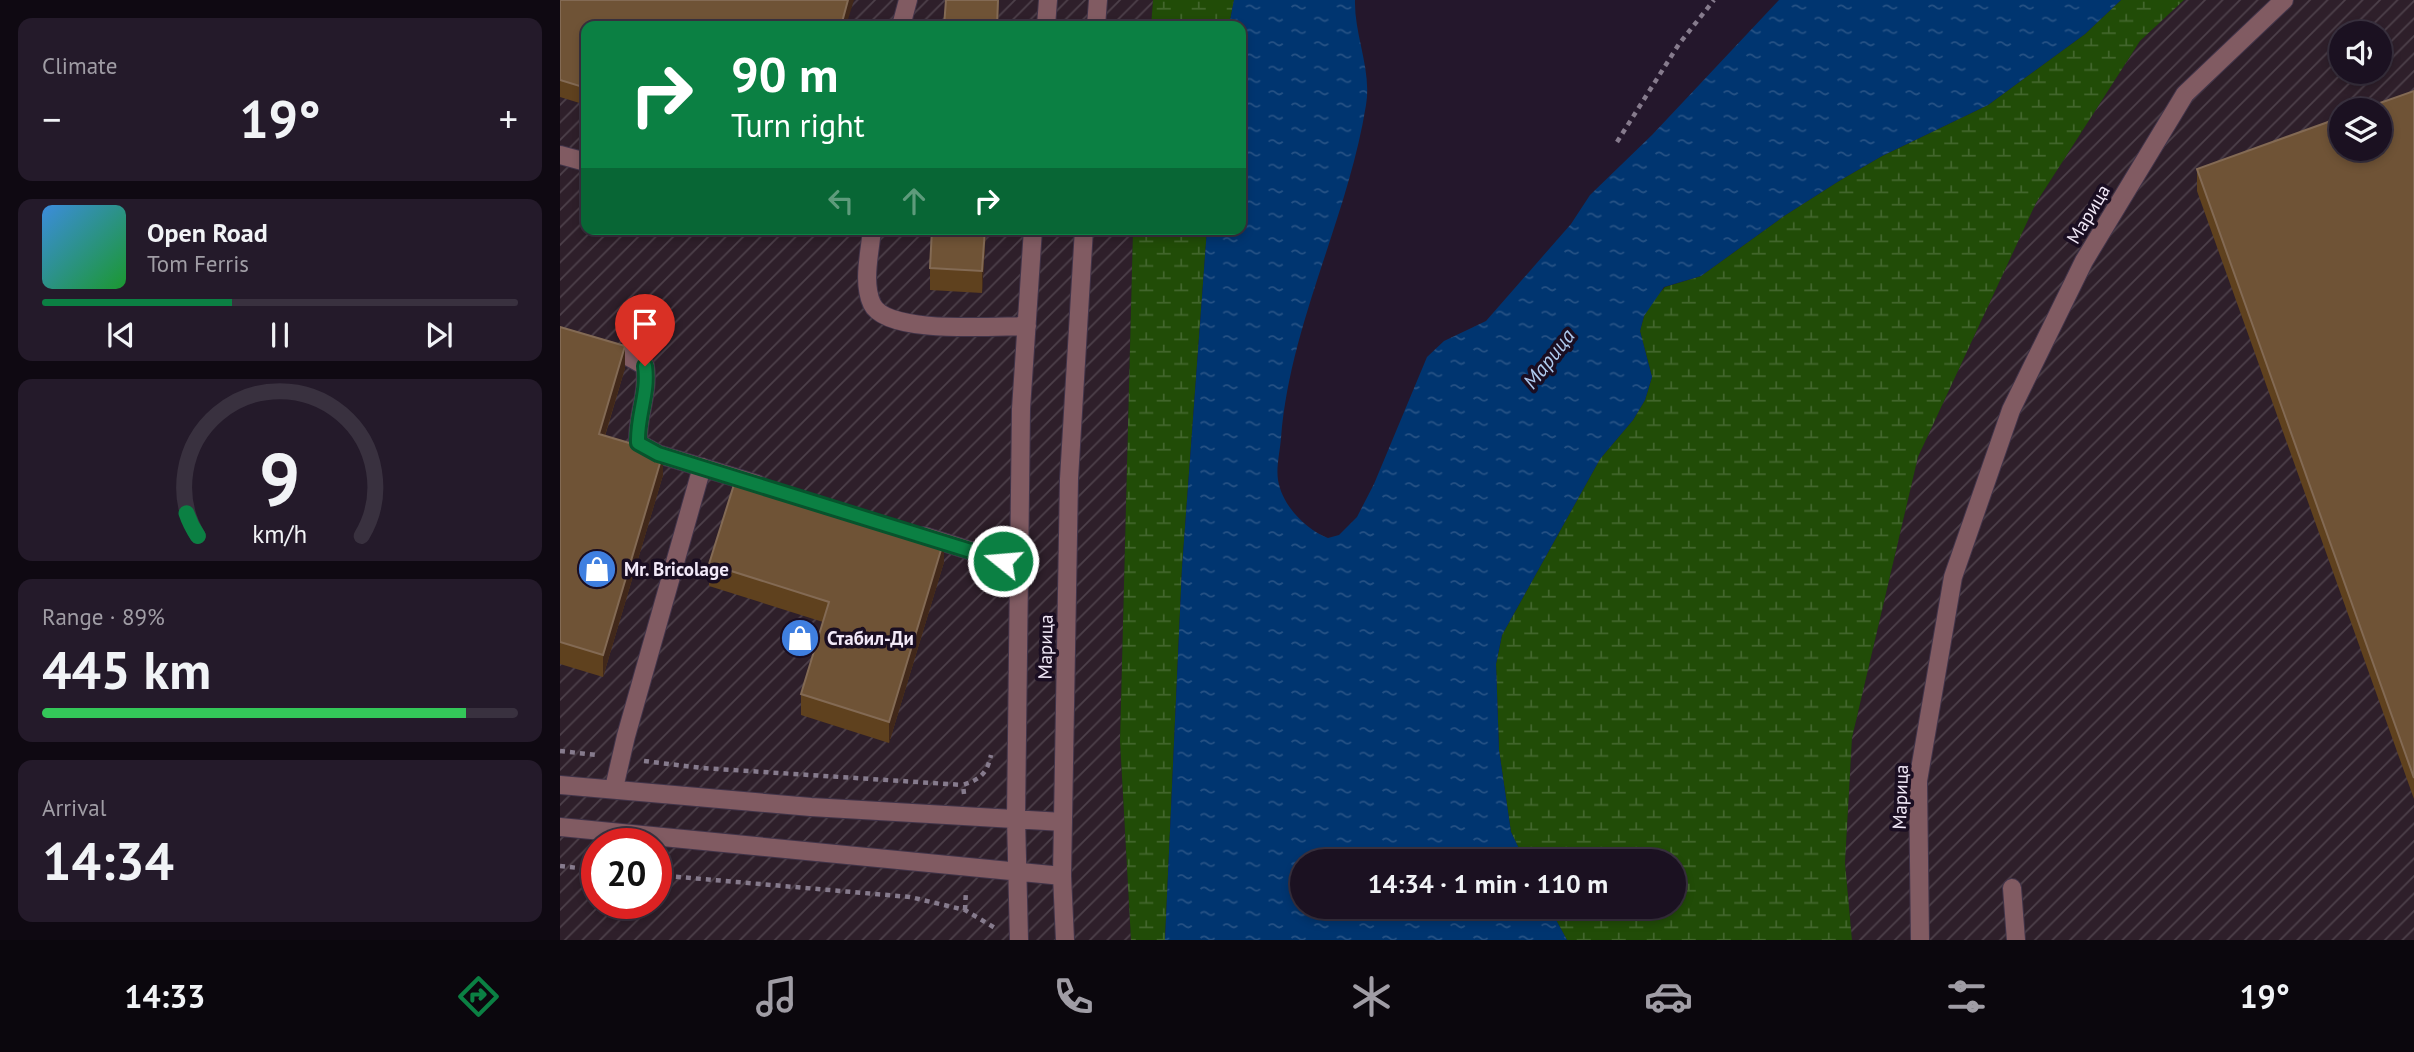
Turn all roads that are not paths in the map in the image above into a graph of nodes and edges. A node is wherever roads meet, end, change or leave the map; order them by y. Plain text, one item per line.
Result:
1 (908, 0) edge
2 (1048, 0) edge
3 (1098, 0) edge
4 (2284, 0) edge
5 (902, 21) edge
6 (1046, 21) edge
7 (1096, 21) edge
8 (560, 155) edge
9 (581, 161) edge
10 (871, 235) edge
11 (1033, 235) edge
12 (1084, 235) edge
13 (1027, 326) junction
14 (560, 337) edge
15 (702, 467) junction
16 (780, 492) edge
17 (911, 532) edge
18 (1019, 566) junction
19 (560, 785) edge
20 (614, 788) junction
21 (1016, 818) junction
22 (1063, 822) junction
23 (560, 827) edge
24 (1016, 873) junction
25 (1062, 876) junction
26 (2012, 888) dead end
27 (1019, 933) edge
28 (1065, 940) edge
29 (1920, 940) edge
30 (2016, 940) edge

1 - 5 street
2 - 6 street
3 - 7 street
4 - 29 street, Марица
8 - 9 street
10 - 13 street
11 - 13 street, Марица
12 - 22 street, Марица
13 - 18 street, Марица
14 - 15 street
15 - 16 street
15 - 20 street
17 - 18 street
18 - 21 street, Марица
19 - 20 street
20 - 21 street
21 - 22 street
21 - 24 street, Марица
22 - 25 street, Марица
23 - 24 street
24 - 25 street
24 - 27 street, Марица
25 - 28 street, Марица
26 - 30 street

